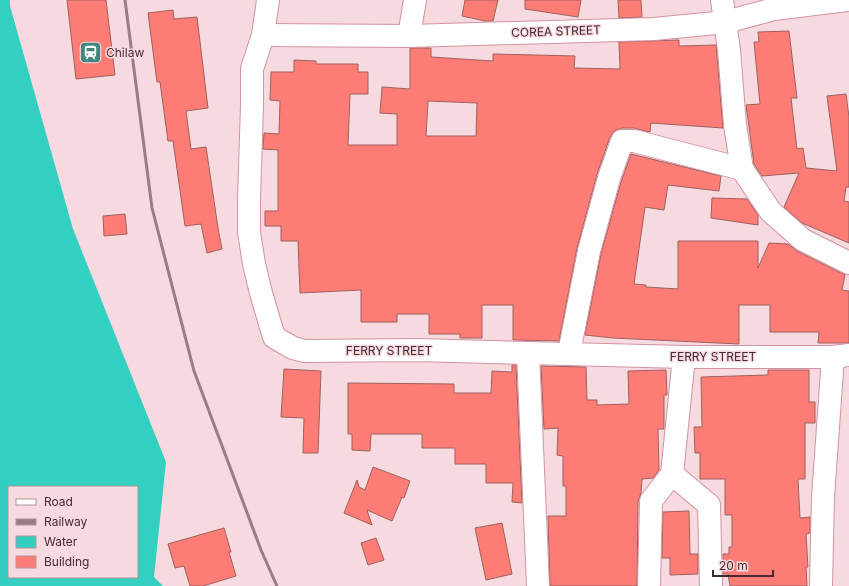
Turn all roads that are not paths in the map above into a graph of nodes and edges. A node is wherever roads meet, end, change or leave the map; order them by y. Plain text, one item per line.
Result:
1 (268, 0) edge
2 (415, 0) edge
3 (722, 0) edge
4 (847, 0) edge
5 (726, 22) junction
6 (263, 35) junction
7 (408, 36) junction
8 (742, 169) junction
9 (849, 263) edge
10 (528, 353) junction
11 (569, 353) junction
12 (684, 356) junction
13 (841, 356) edge
14 (672, 474) junction
15 (538, 586) edge
16 (649, 586) edge
17 (711, 586) edge
18 (821, 586) edge

1 - 6 street, FERRY STREET
2 - 7 street
3 - 5 street
4 - 5 street, COREA STREET
5 - 7 street, COREA STREET
5 - 8 street
6 - 7 street, COREA STREET
6 - 10 street, FERRY STREET
8 - 9 street
8 - 11 street
10 - 11 street, FERRY STREET
10 - 15 street
11 - 12 street, FERRY STREET
12 - 13 street, FERRY STREET
12 - 14 street
13 - 18 street
14 - 16 street
14 - 17 street

